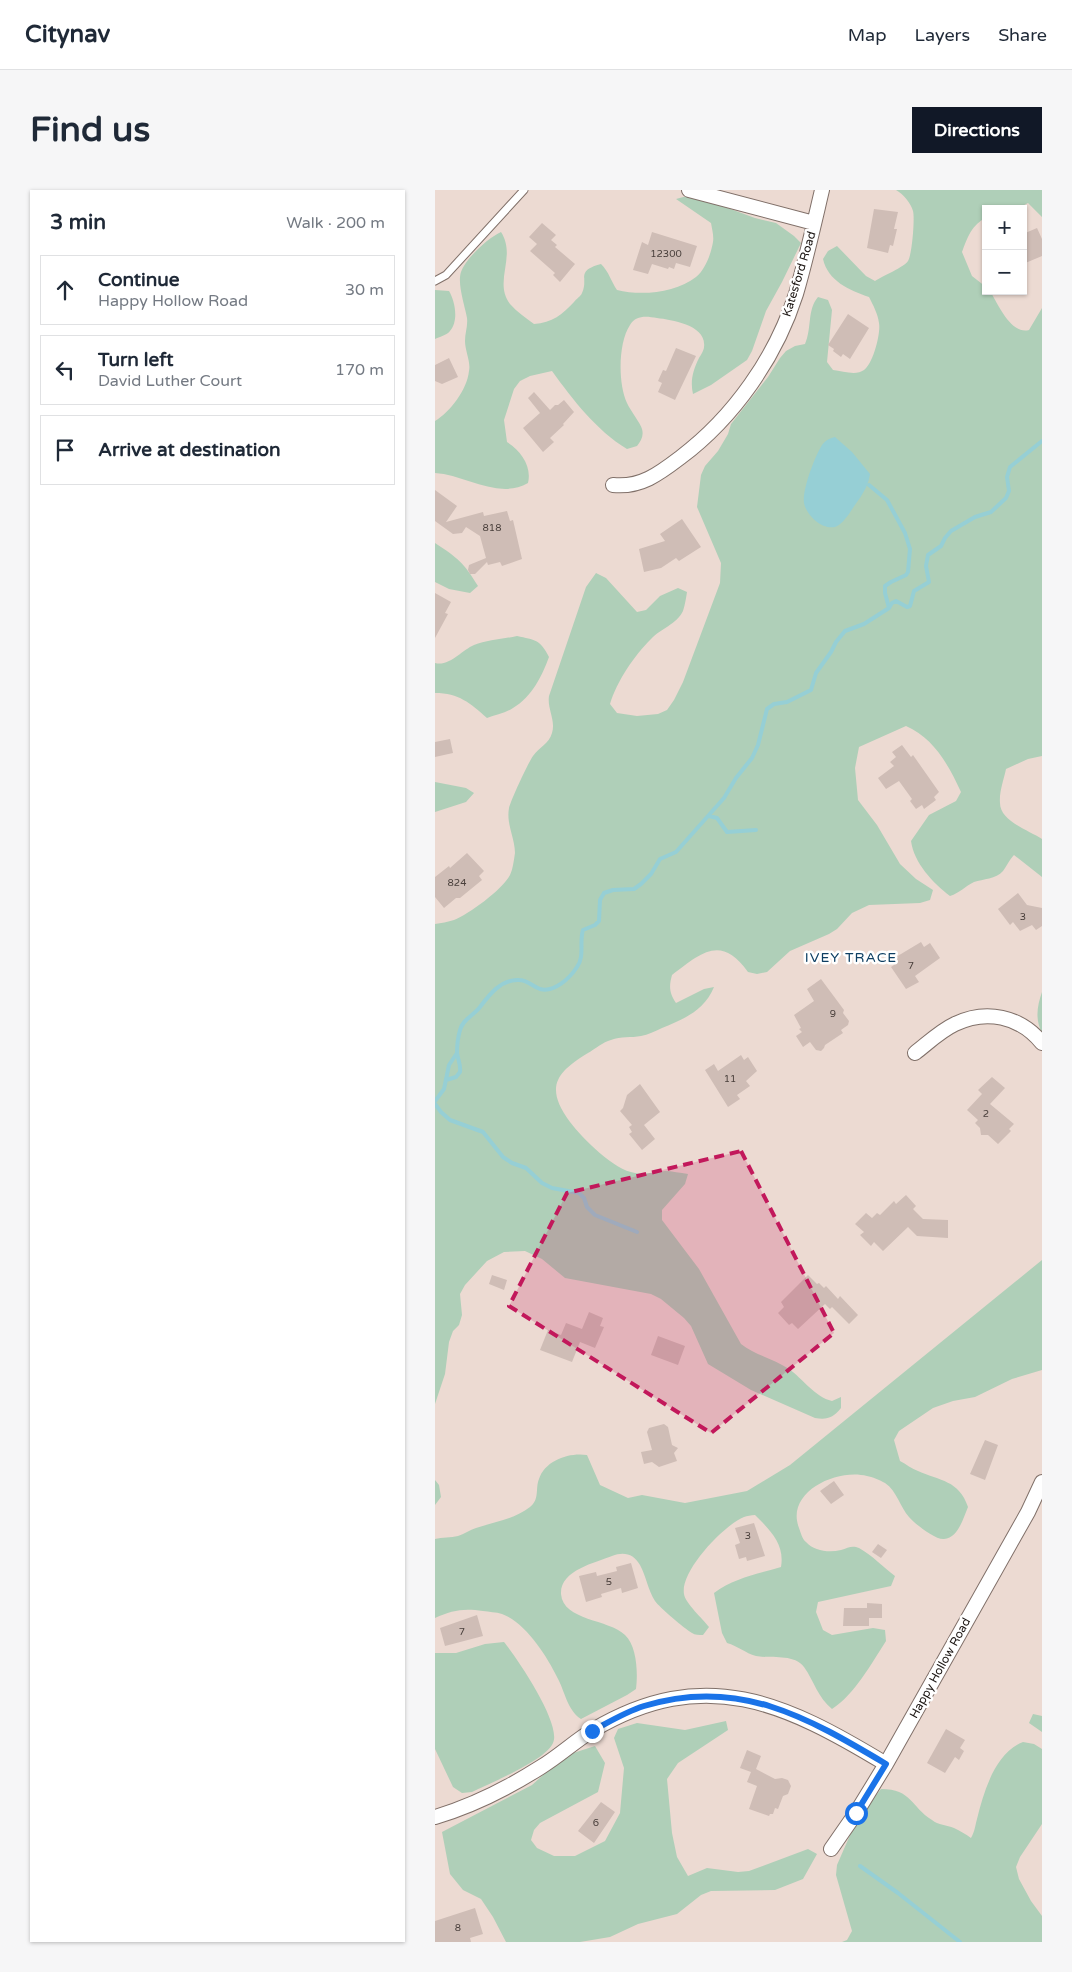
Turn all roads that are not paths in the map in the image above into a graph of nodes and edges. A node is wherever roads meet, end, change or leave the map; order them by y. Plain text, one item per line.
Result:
1 (524, 190) edge
2 (689, 190) edge
3 (822, 190) edge
4 (814, 223) junction
5 (435, 281) edge
6 (613, 486) dead end
7 (1042, 1043) edge
8 (915, 1053) dead end
9 (1042, 1482) edge
10 (886, 1764) junction
11 (435, 1817) edge
12 (831, 1849) dead end

1 - 5 lane
2 - 4 street
3 - 4 street, Katesford Road
4 - 6 street, Katesford Road
7 - 8 street
9 - 10 street, Happy Hollow Road
10 - 11 street
10 - 12 street, Happy Hollow Road

